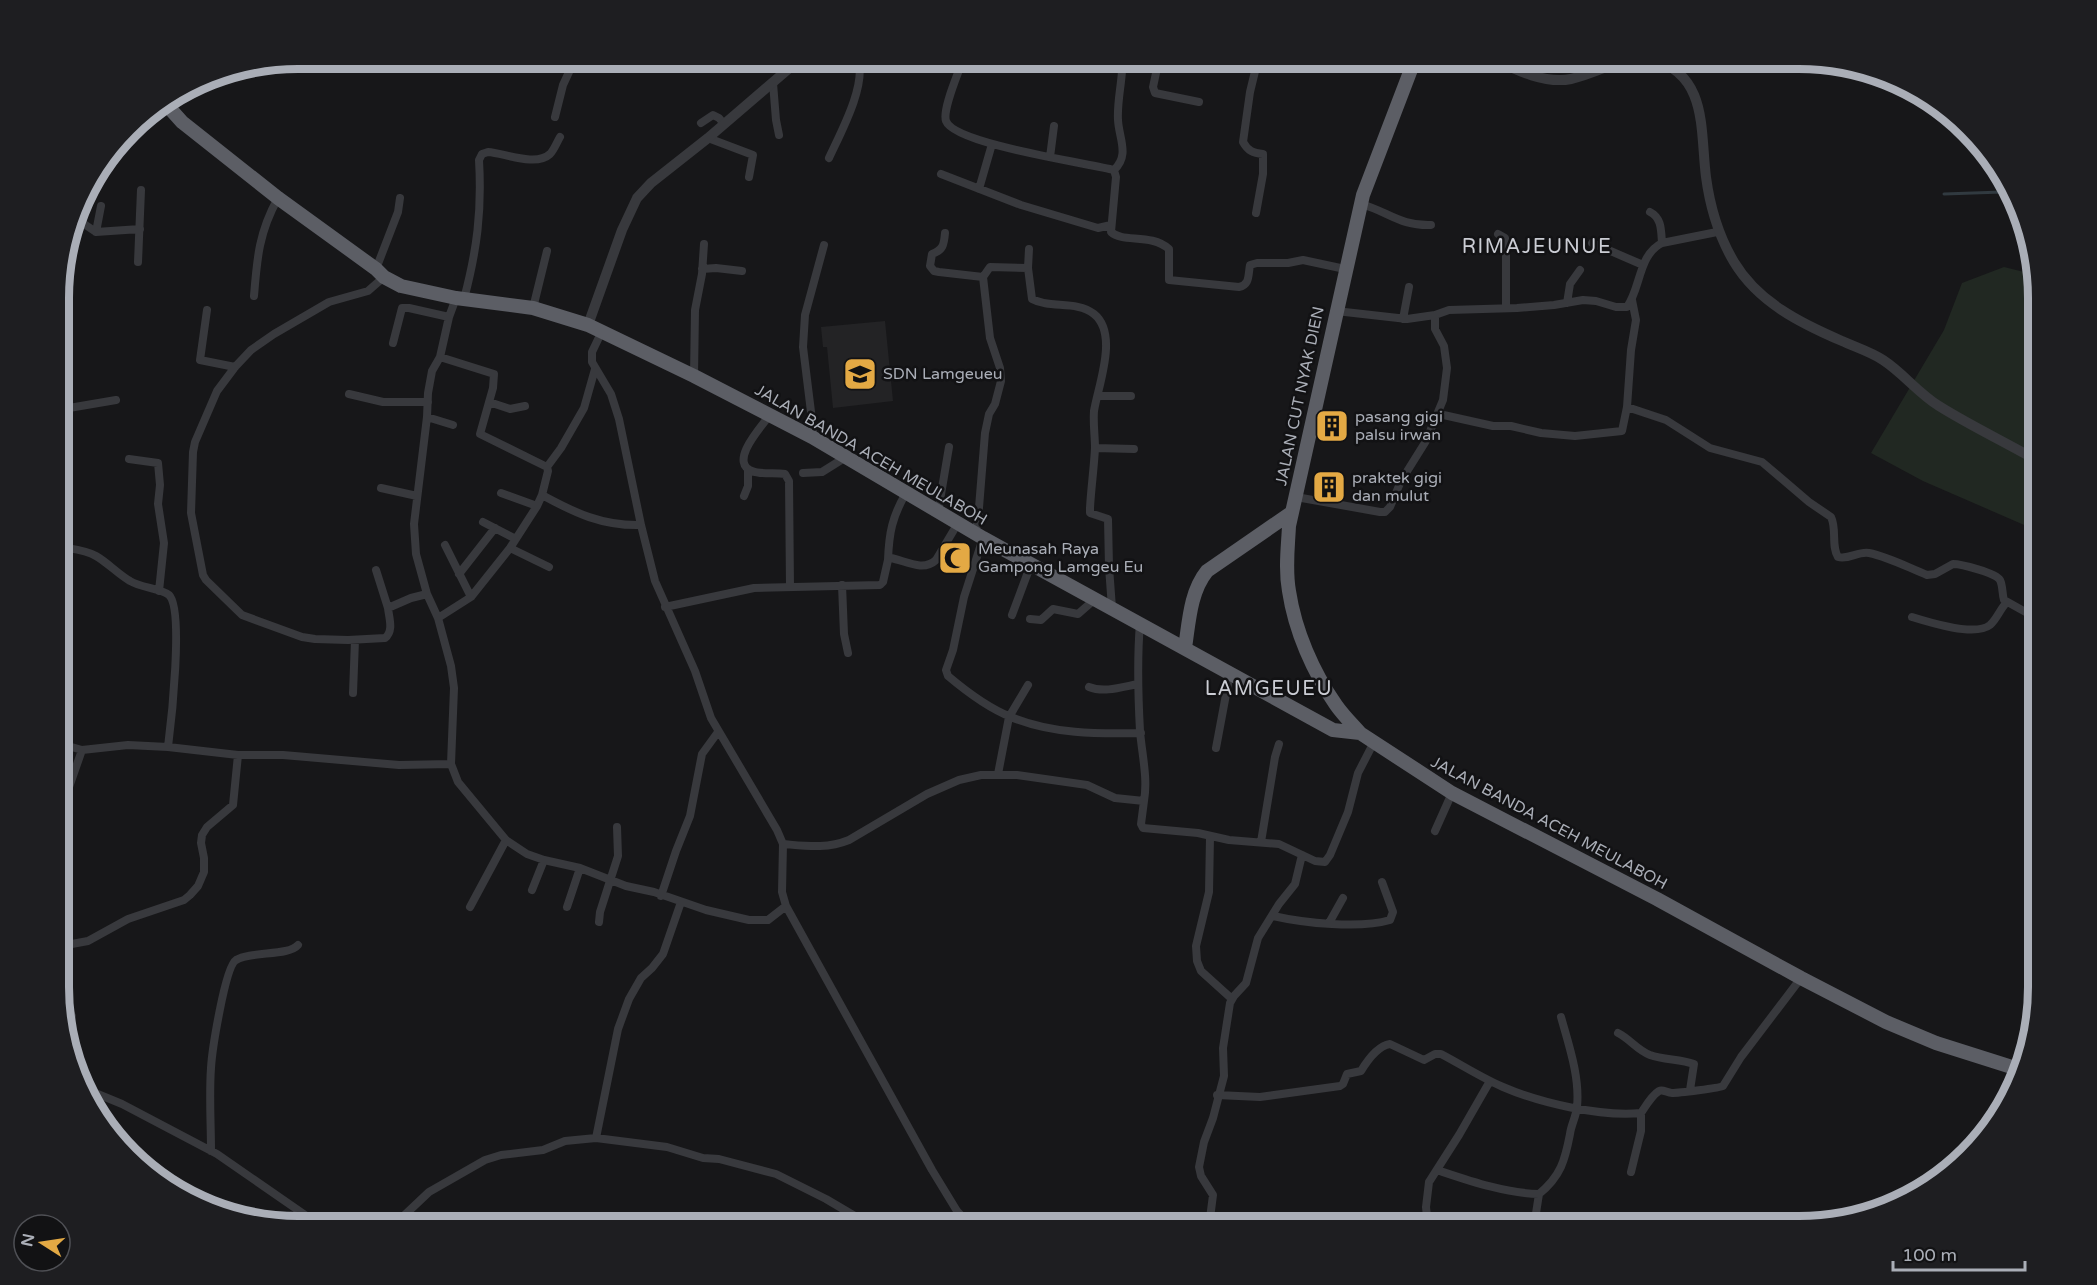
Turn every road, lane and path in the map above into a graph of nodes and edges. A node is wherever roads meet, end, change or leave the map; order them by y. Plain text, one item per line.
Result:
1 (570, 69) edge
2 (788, 69) edge
3 (860, 69) edge
4 (959, 69) edge
5 (1121, 69) edge
6 (1157, 69) edge
7 (1255, 69) edge
8 (1410, 69) edge
9 (1520, 69) edge
10 (1597, 69) edge
11 (1675, 69) edge
12 (773, 83) junction
13 (1199, 102) dead end
14 (170, 109) edge
15 (555, 117) dead end
16 (723, 122) junction
17 (701, 123) dead end
18 (1054, 126) dead end
19 (778, 135) dead end
20 (560, 137) dead end
21 (708, 138) junction
22 (992, 144) junction
23 (1050, 158) junction
24 (829, 159) dead end
25 (1114, 170) junction
26 (941, 174) dead end
27 (749, 177) dead end
28 (979, 189) junction
29 (141, 190) dead end
30 (278, 198) junction
31 (400, 198) dead end
32 (1361, 204) junction
33 (101, 206) dead end
34 (1650, 212) dead end
35 (1256, 213) dead end
36 (82, 223) edge
37 (1111, 225) junction
38 (1431, 225) dead end
39 (140, 229) junction
40 (96, 232) junction
41 (1717, 232) junction
42 (945, 233) dead end
43 (1498, 234) dead end
44 (1592, 243) dead end
45 (1662, 243) junction
46 (704, 244) dead end
47 (824, 245) dead end
48 (1029, 249) dead end
49 (547, 251) dead end
50 (138, 262) dead end
51 (1643, 265) junction
52 (1028, 268) junction
53 (702, 269) junction
54 (1345, 269) junction
55 (1580, 270) dead end
56 (742, 271) dead end
57 (380, 273) junction
58 (983, 277) junction
59 (1408, 287) dead end
60 (254, 296) dead end
61 (460, 298) junction
62 (1632, 300) junction
63 (1567, 303) junction
64 (533, 308) junction
65 (1506, 308) junction
66 (207, 310) dead end
67 (1336, 311) junction
68 (1435, 315) junction
69 (449, 317) junction
70 (1403, 319) junction
71 (588, 325) junction
72 (602, 332) junction
73 (393, 343) dead end
74 (440, 357) junction
75 (235, 367) junction
76 (595, 369) junction
77 (694, 376) junction
78 (349, 393) dead end
79 (1098, 396) junction
80 (1131, 396) dead end
81 (116, 400) dead end
82 (428, 402) junction
83 (489, 402) junction
84 (525, 406) dead end
85 (1627, 407) junction
86 (69, 408) edge
87 (1438, 414) junction
88 (770, 416) junction
89 (427, 417) junction
90 (453, 425) dead end
91 (812, 437) junction
92 (949, 447) dead end
93 (1095, 448) junction
94 (1134, 449) dead end
95 (2028, 455) edge
96 (846, 457) junction
97 (129, 459) dead end
98 (547, 467) junction
99 (748, 469) junction
100 (802, 474) dead end
101 (381, 488) dead end
102 (501, 493) dead end
103 (906, 493) junction
104 (542, 495) junction
105 (417, 496) junction
106 (744, 496) dead end
107 (1296, 497) junction
108 (537, 506) junction
109 (938, 512) junction
110 (1291, 513) junction
111 (483, 522) dead end
112 (958, 523) junction
113 (641, 525) junction
114 (495, 528) junction
115 (979, 535) junction
116 (516, 539) junction
117 (445, 545) dead end
118 (510, 548) junction
119 (69, 549) edge
120 (888, 560) junction
121 (1031, 564) junction
122 (549, 567) dead end
123 (376, 570) dead end
124 (459, 574) junction
125 (842, 585) junction
126 (790, 586) junction
127 (159, 591) junction
128 (427, 594) junction
129 (471, 597) junction
130 (1094, 600) junction
131 (2007, 602) junction
132 (665, 607) junction
133 (388, 608) junction
134 (1112, 608) junction
135 (2028, 614) edge
136 (1012, 615) dead end
137 (1912, 617) dead end
138 (438, 618) junction
139 (1030, 620) dead end
140 (1140, 623) junction
141 (355, 640) junction
142 (1185, 648) junction
143 (848, 653) dead end
144 (1230, 674) junction
145 (1138, 684) junction
146 (1028, 685) dead end
147 (1089, 687) dead end
148 (353, 693) dead end
149 (1009, 717) junction
150 (718, 732) junction
151 (1141, 733) junction
152 (1360, 733) junction
153 (1374, 742) junction
154 (1279, 744) dead end
155 (69, 746) edge
156 (168, 747) junction
157 (1216, 748) dead end
158 (82, 750) junction
159 (238, 755) junction
160 (451, 764) junction
161 (998, 774) junction
162 (69, 785) edge
163 (1452, 793) junction
164 (1144, 801) junction
165 (617, 827) dead end
166 (1435, 831) dead end
167 (1210, 837) junction
168 (506, 840) junction
169 (1261, 842) junction
170 (783, 844) junction
171 (1302, 855) junction
172 (544, 860) junction
173 (580, 868) junction
174 (611, 880) junction
175 (1382, 882) dead end
176 (532, 890) dead end
177 (661, 896) junction
178 (1342, 898) dead end
179 (681, 902) junction
180 (786, 906) junction
181 (470, 907) dead end
182 (567, 907) dead end
183 (1273, 916) junction
184 (599, 922) dead end
185 (1329, 923) junction
186 (69, 944) edge
187 (298, 945) dead end
188 (1801, 978) junction
189 (1232, 999) junction
190 (1561, 1017) dead end
191 (1618, 1033) dead end
192 (2013, 1068) edge
193 (1490, 1081) junction
194 (1690, 1090) junction
195 (96, 1093) edge
196 (1217, 1095) junction
197 (1577, 1108) junction
198 (1641, 1113) junction
199 (596, 1137) junction
200 (211, 1151) junction
201 (1437, 1170) junction
202 (1631, 1172) dead end
203 (1539, 1194) junction
204 (305, 1216) edge
205 (404, 1216) edge
206 (855, 1216) edge
207 (962, 1216) edge
208 (1210, 1216) edge
209 (1427, 1216) edge
210 (1536, 1216) edge

1 - 15 street
2 - 12 street
3 - 24 street
4 - 22 street
5 - 25 street
6 - 13 street
7 - 35 street
8 - 32 highway, JALAN CUT NYAK DIEN
9 - 10 street
11 - 41 street
12 - 16 street
12 - 19 street
14 - 30 highway, JALAN BANDA ACEH MEULABOH
16 - 17 street
16 - 21 street
18 - 23 street
20 - 61 street
21 - 27 street
21 - 71 street
22 - 23 street
22 - 28 street
23 - 25 street
25 - 37 street
26 - 28 street
28 - 37 street
29 - 39 street
30 - 57 highway, JALAN BANDA ACEH MEULABOH
30 - 60 street
31 - 57 street
32 - 38 street
32 - 54 highway, JALAN CUT NYAK DIEN
33 - 40 street
34 - 45 street
36 - 40 street
37 - 54 street
39 - 40 street
39 - 50 street
41 - 45 street
41 - 95 street
42 - 58 street
43 - 65 street
44 - 51 street
45 - 51 street
46 - 53 street
47 - 91 street
48 - 52 street
49 - 64 street
51 - 62 street
52 - 58 street
52 - 79 street
53 - 56 street
53 - 77 street
54 - 67 highway, JALAN CUT NYAK DIEN
55 - 63 street
57 - 61 highway, JALAN BANDA ACEH MEULABOH
57 - 75 street
58 - 115 street
59 - 70 street
61 - 64 highway, JALAN BANDA ACEH MEULABOH
61 - 69 street
62 - 63 street
62 - 85 street
63 - 65 street
64 - 71 highway, JALAN BANDA ACEH MEULABOH
65 - 68 street
66 - 75 street
67 - 70 street
67 - 107 highway, JALAN CUT NYAK DIEN
68 - 70 street
68 - 87 street
69 - 73 street
69 - 74 street
71 - 72 highway, JALAN BANDA ACEH MEULABOH
72 - 76 street
72 - 77 highway, JALAN BANDA ACEH MEULABOH
74 - 82 street
74 - 83 street
75 - 141 street
76 - 98 street
76 - 113 street
77 - 88 highway, JALAN BANDA ACEH MEULABOH
78 - 82 street
79 - 80 street
79 - 93 street
81 - 86 street
82 - 89 street
83 - 84 street
83 - 98 street
85 - 87 street
85 - 131 street
87 - 107 street
88 - 91 highway, JALAN BANDA ACEH MEULABOH
88 - 99 street
89 - 90 street
89 - 105 street
91 - 96 highway, JALAN BANDA ACEH MEULABOH
92 - 109 street
93 - 94 street
93 - 134 street
96 - 100 street
96 - 103 highway, JALAN BANDA ACEH MEULABOH
97 - 127 street
98 - 104 street
99 - 106 street
99 - 126 street
101 - 105 street
102 - 108 street
103 - 109 highway, JALAN BANDA ACEH MEULABOH
103 - 120 street
104 - 108 street
104 - 113 street
105 - 128 street
107 - 110 highway, JALAN CUT NYAK DIEN
108 - 116 street
109 - 112 highway, JALAN BANDA ACEH MEULABOH
110 - 142 highway
110 - 152 highway, JALAN CUT NYAK DIEN
111 - 114 street
112 - 115 highway, JALAN BANDA ACEH MEULABOH
112 - 120 street
113 - 132 street
114 - 116 street
114 - 124 street
115 - 121 highway, JALAN BANDA ACEH MEULABOH
115 - 149 street
116 - 118 street
117 - 124 street
118 - 122 street
118 - 129 street
119 - 127 street
120 - 125 street
121 - 130 highway, JALAN BANDA ACEH MEULABOH
121 - 136 street
123 - 133 street
124 - 129 street
125 - 126 street
125 - 143 street
126 - 132 street
127 - 156 street
128 - 133 street
128 - 138 street
129 - 138 street
130 - 134 highway, JALAN BANDA ACEH MEULABOH
130 - 139 street
131 - 135 street
131 - 137 street
132 - 150 street
133 - 141 street
134 - 140 highway, JALAN BANDA ACEH MEULABOH
138 - 160 street
140 - 142 highway, JALAN BANDA ACEH MEULABOH
140 - 145 street
141 - 148 street
142 - 144 highway, JALAN BANDA ACEH MEULABOH
144 - 152 highway, JALAN BANDA ACEH MEULABOH
144 - 157 street
145 - 147 street
145 - 151 street
146 - 149 street
149 - 151 street
149 - 161 street
150 - 170 street
150 - 177 street
151 - 164 street
152 - 153 highway, JALAN BANDA ACEH MEULABOH
153 - 163 highway, JALAN BANDA ACEH MEULABOH
153 - 171 street
154 - 169 street
155 - 158 street
156 - 158 street
156 - 159 street
158 - 162 street
159 - 160 street
159 - 186 street
160 - 168 street
161 - 164 street
161 - 170 street
163 - 166 street
163 - 188 highway, JALAN BANDA ACEH MEULABOH
164 - 167 street
165 - 174 street
167 - 169 street
167 - 189 street
168 - 172 street
168 - 181 street
169 - 171 street
170 - 180 street
171 - 183 street
172 - 173 street
172 - 176 street
173 - 174 street
173 - 182 street
174 - 177 street
174 - 184 street
175 - 185 street
177 - 179 street
178 - 185 street
179 - 180 street
179 - 199 street
180 - 207 street
183 - 185 street
183 - 189 street
187 - 200 street
188 - 192 highway, JALAN BANDA ACEH MEULABOH
188 - 194 street
189 - 196 street
190 - 197 street
191 - 194 street
193 - 196 street
193 - 197 street
193 - 201 street
194 - 198 street
195 - 200 street
196 - 208 street
197 - 198 street
197 - 203 street
198 - 202 street
199 - 205 street
199 - 206 street
200 - 204 street
201 - 203 street
201 - 209 street
203 - 210 street

